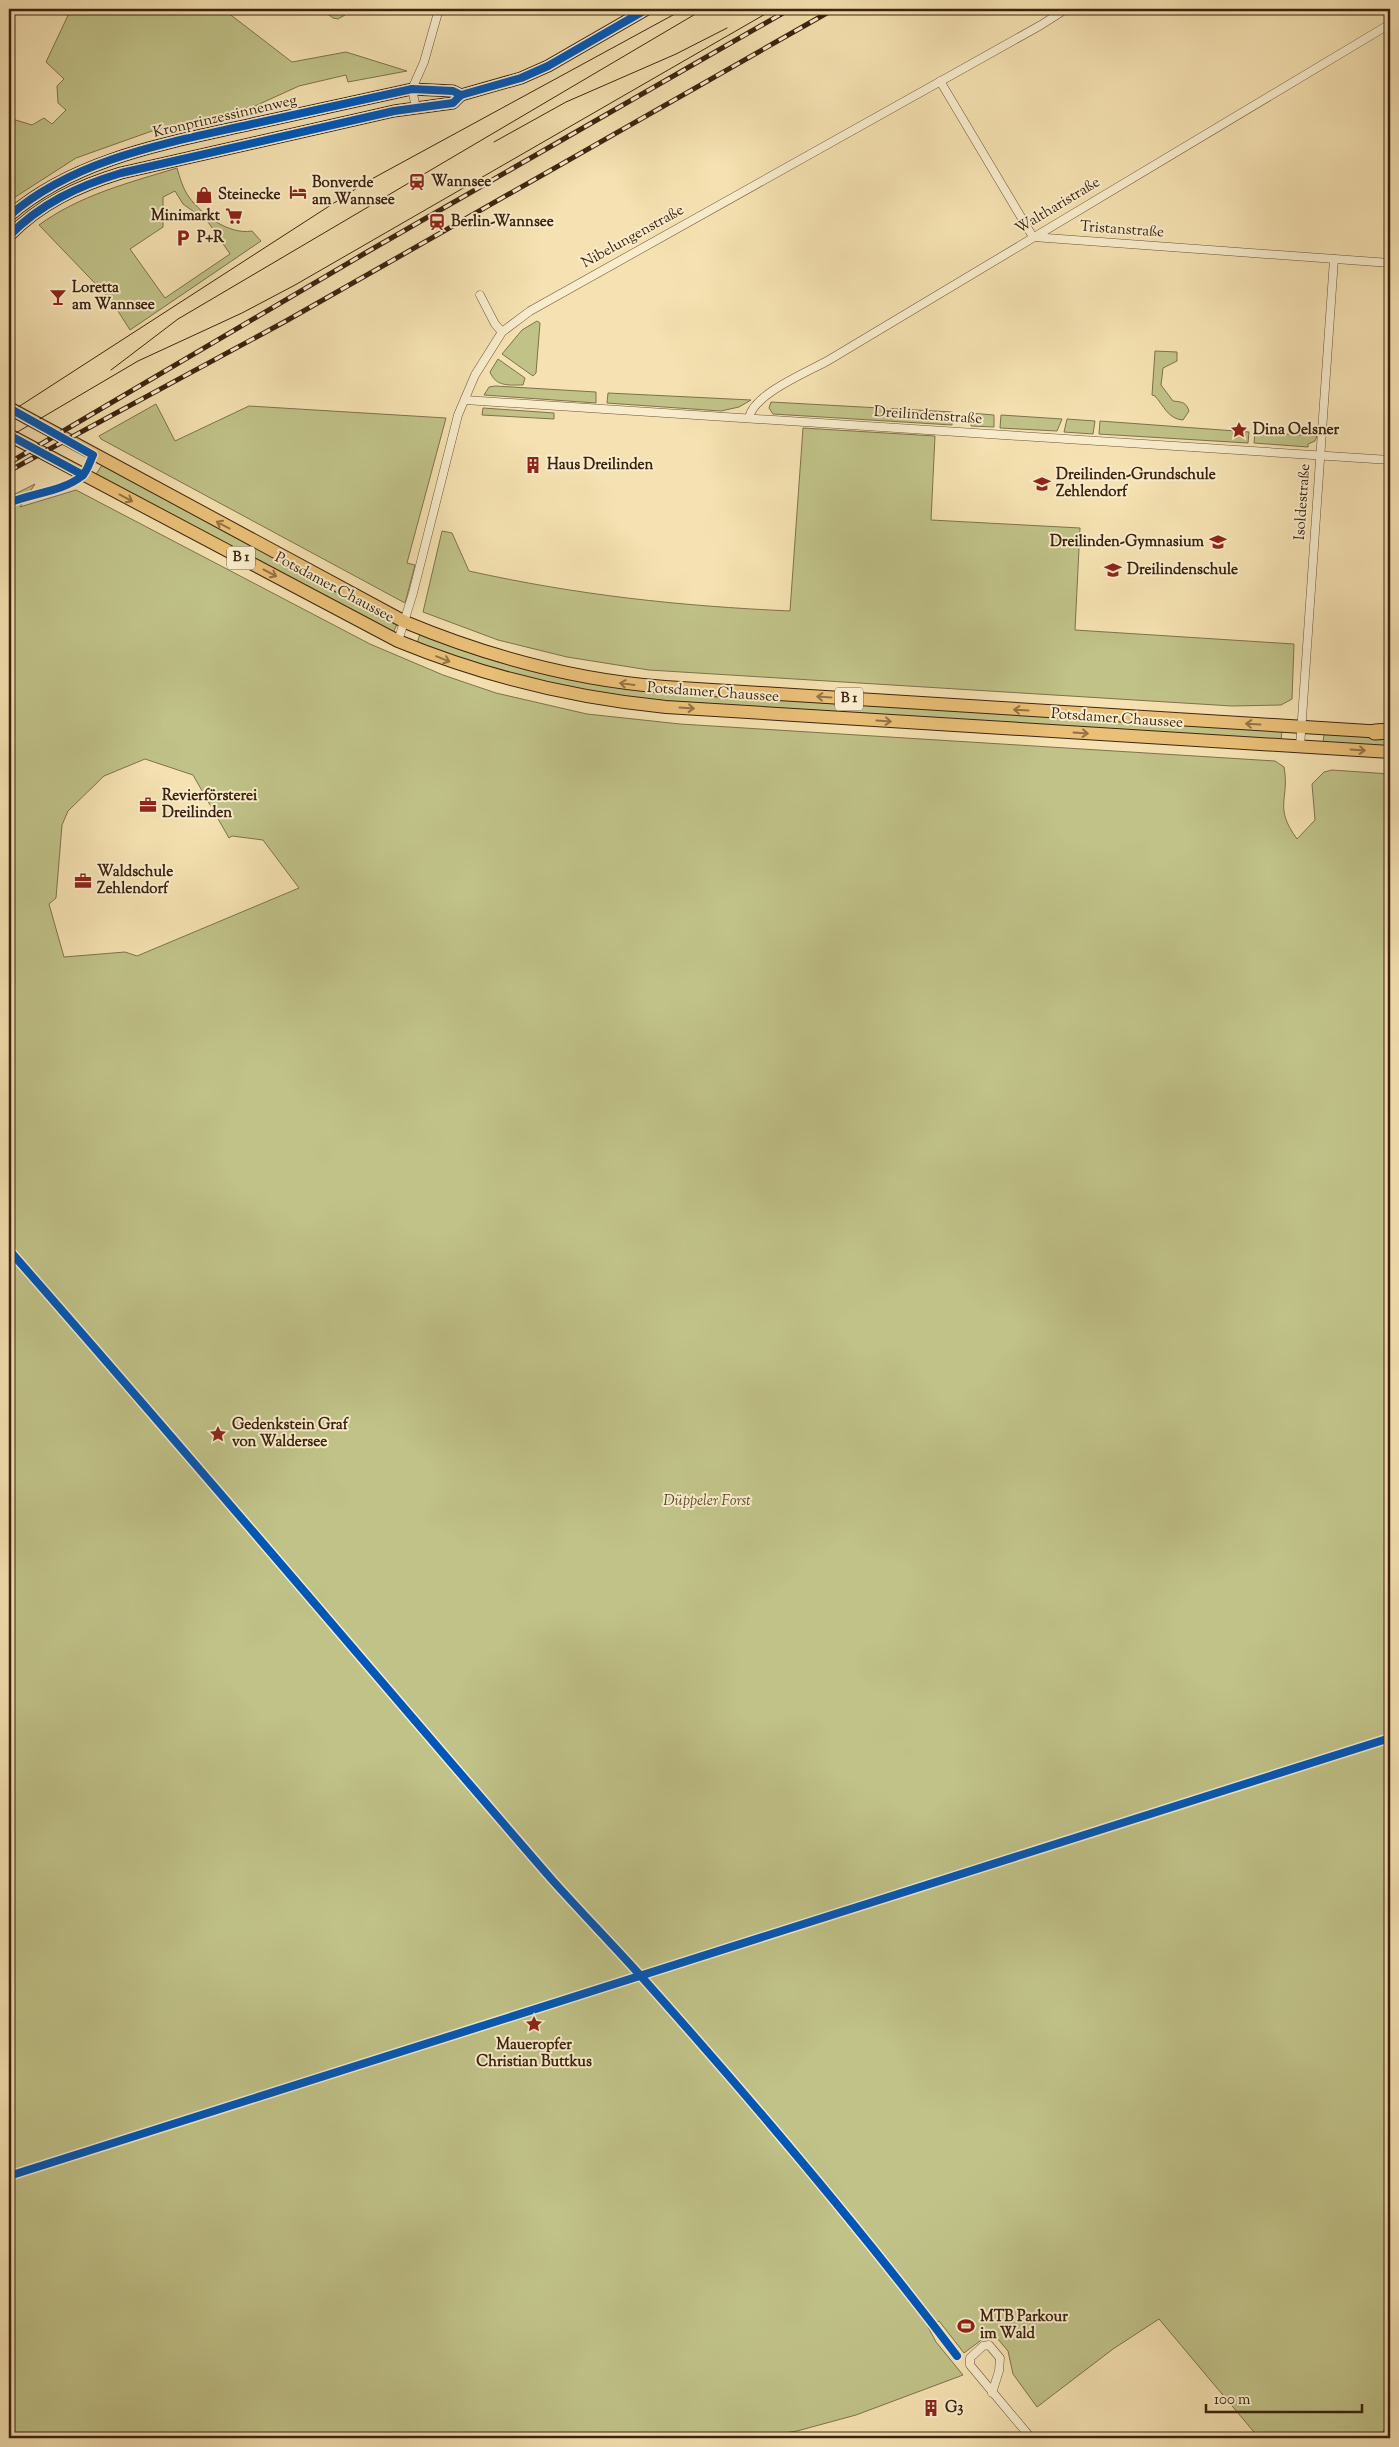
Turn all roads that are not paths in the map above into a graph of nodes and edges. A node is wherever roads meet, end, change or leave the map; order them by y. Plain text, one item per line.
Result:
1 (439, 9) edge
2 (647, 9) edge
3 (1066, 9) edge
4 (1390, 24) edge
5 (940, 81) junction
6 (412, 89) junction
7 (461, 95) junction
8 (416, 108) junction
9 (159, 146) junction
10 (162, 163) junction
11 (9, 216) edge
12 (9, 236) edge
13 (1032, 237) junction
14 (1334, 259) junction
15 (1390, 263) edge
16 (480, 295) dead end
17 (502, 332) junction
18 (464, 400) junction
19 (9, 408) edge
20 (749, 418) junction
21 (9, 435) edge
22 (93, 455) junction
23 (1320, 456) junction
24 (1390, 460) edge
25 (83, 475) junction
26 (9, 504) edge
27 (405, 622) junction
28 (398, 641) junction
29 (1301, 727) junction
30 (1385, 732) edge
31 (1300, 747) junction
32 (1390, 752) edge
33 (992, 2393) junction
34 (1390, 2436) edge
35 (1031, 2438) edge
36 (1388, 2438) edge

1 - 6 street
2 - 7 main road, Kronprinzessinnenweg
3 - 5 street, Nibelungenstraße
4 - 13 street, Waltharistraße
5 - 13 street
5 - 17 street, Nibelungenstraße
6 - 7 main road, Kronprinzessinnenweg
6 - 8 street
6 - 9 main road, Kronprinzessinnenweg
7 - 8 main road, Kronprinzessinnenweg
8 - 10 main road, Kronprinzessinnenweg
9 - 10 main road
9 - 11 main road, Kronprinzessinnenweg
10 - 12 main road, Kronprinzessinnenweg
13 - 14 street, Tristanstraße
13 - 20 street, Waltharistraße
14 - 15 street, Tristanstraße
14 - 23 street, Isoldestraße
16 - 17 street
17 - 18 street, Nibelungenstraße
18 - 20 street, Dreilindenstraße
18 - 27 street, Nibelungenstraße
19 - 22 main road, B 1
20 - 23 street, Dreilindenstraße
21 - 25 main road, B 1
22 - 25 street
27 -> 22 main road, Potsdamer Chaussee / B 1
23 - 24 street, Dreilindenstraße
23 - 29 street, Isoldestraße
25 - 26 street
25 -> 28 main road, Potsdamer Chaussee / B 1
27 - 28 street, Nibelungenstraße
29 -> 27 main road, Potsdamer Chaussee / B 1
28 -> 31 main road, Potsdamer Chaussee / B 1
29 - 30 main road, Potsdamer Chaussee / B 1
29 - 31 street, Isoldestraße
31 -> 32 main road, Potsdamer Chaussee / B 1
33 - 33 street
33 - 35 street
34 - 36 street

